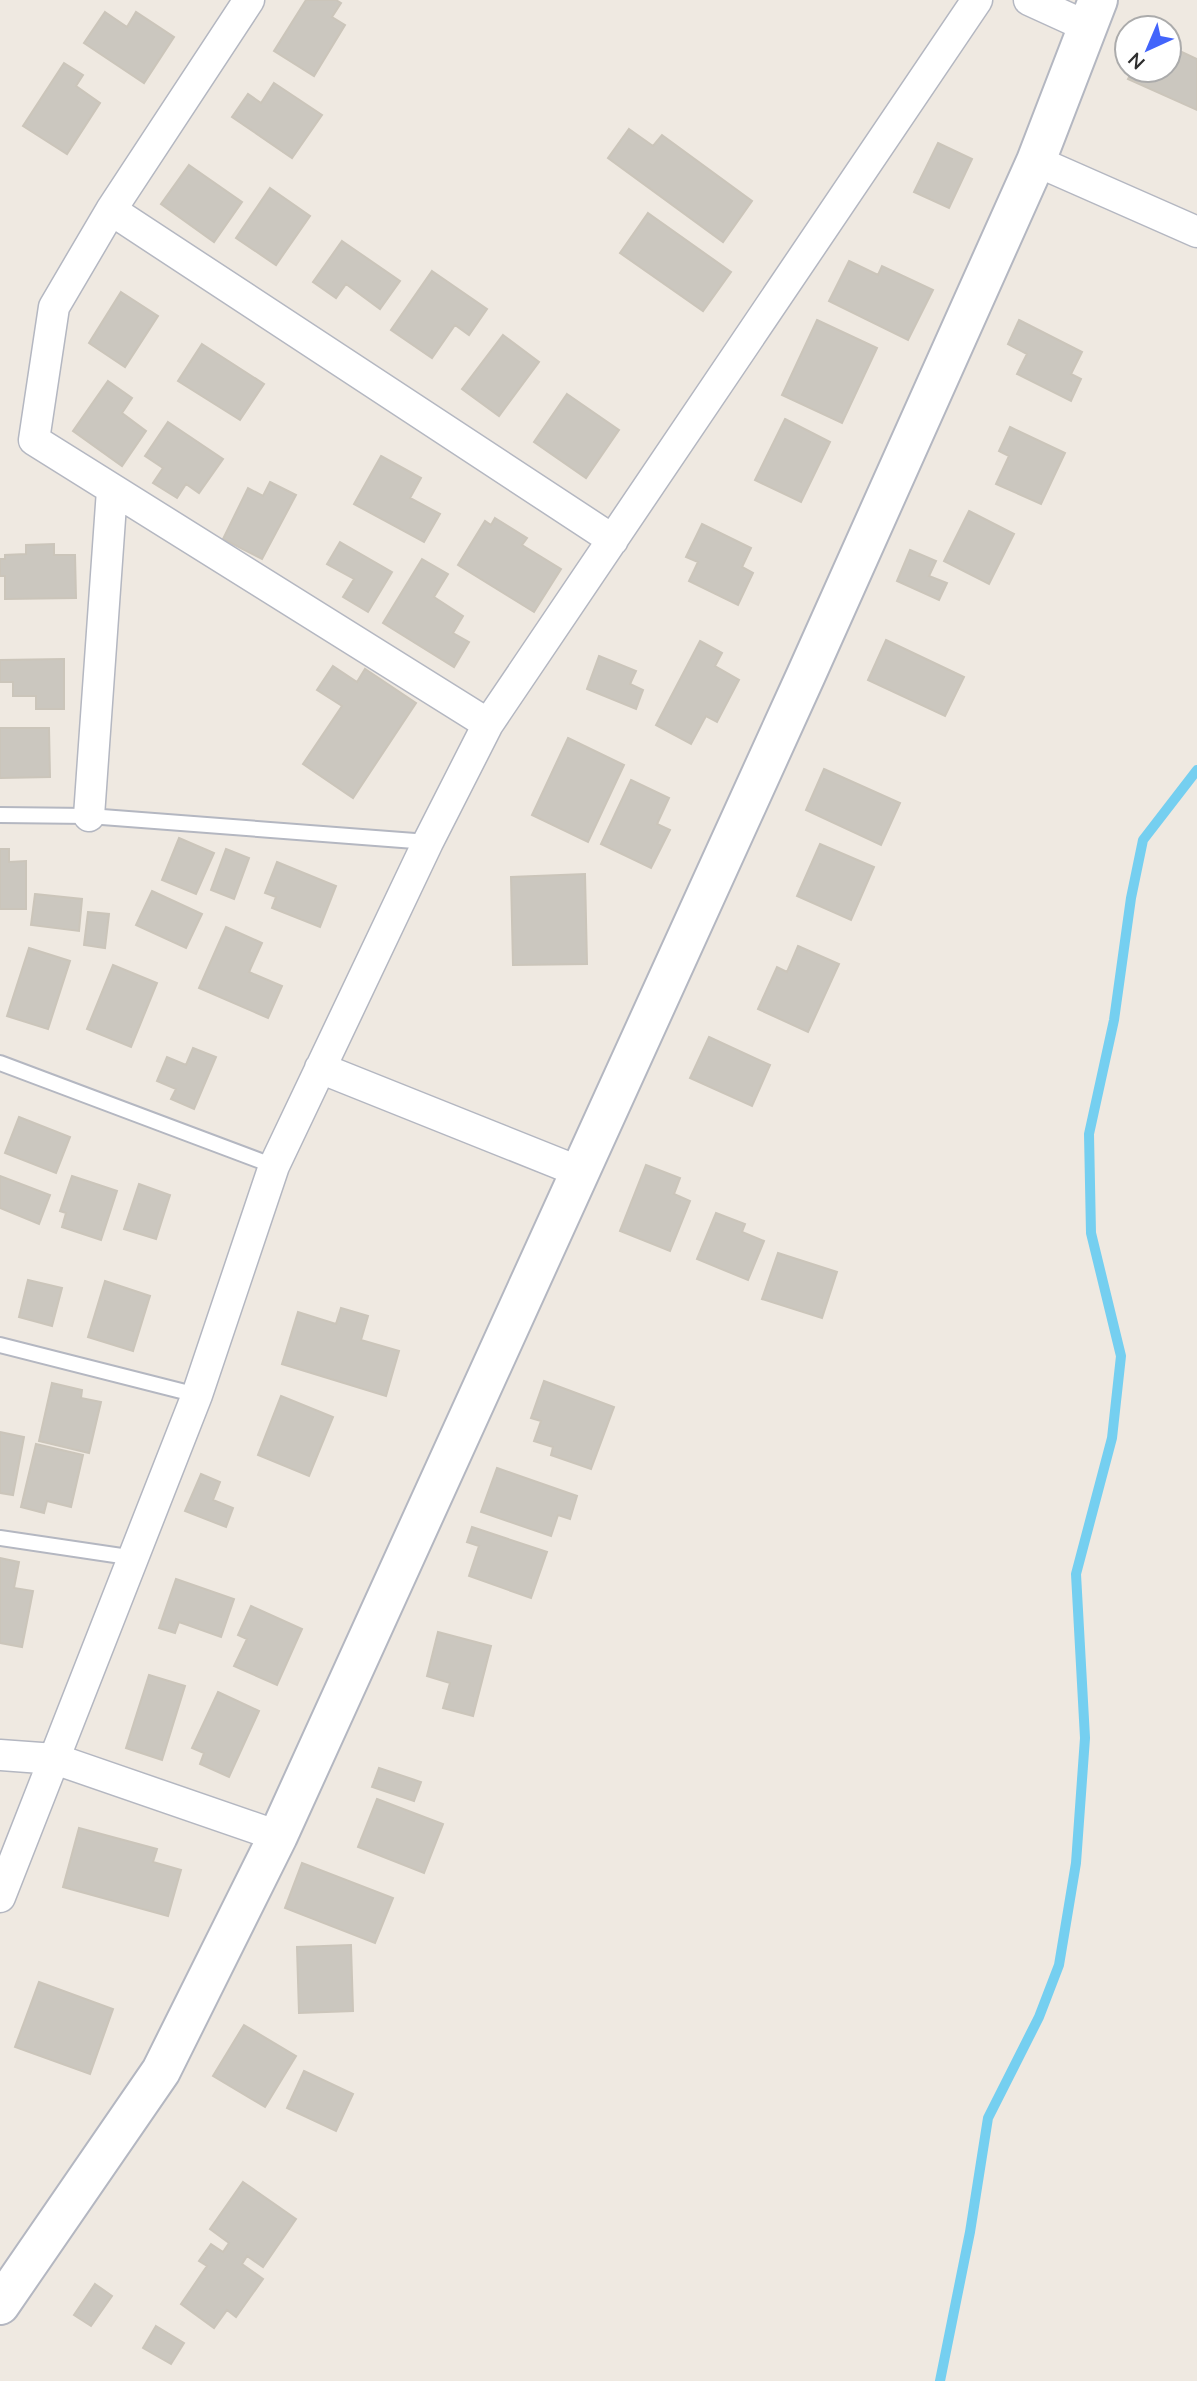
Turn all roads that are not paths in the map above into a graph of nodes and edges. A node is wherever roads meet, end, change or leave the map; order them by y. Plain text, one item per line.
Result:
1 (249, 0) edge
2 (977, 0) edge
3 (1029, 0) edge
4 (1092, 13) edge
5 (1037, 161) junction
6 (111, 210) junction
7 (1197, 232) edge
8 (112, 490) junction
9 (613, 540) junction
10 (488, 724) junction
11 (0, 815) edge
12 (89, 816) junction
13 (428, 842) junction
14 (0, 1063) edge
15 (320, 1068) junction
16 (274, 1166) junction
17 (580, 1172) junction
18 (0, 1345) edge
19 (197, 1395) junction
20 (0, 1538) edge
21 (135, 1558) junction
22 (0, 1755) edge
23 (55, 1759) junction
24 (278, 1836) junction
25 (0, 1897) edge
26 (1, 2302) edge

1 - 6 street
2 - 9 street
3 - 4 street
4 - 5 street
5 - 7 street
5 - 17 street
6 - 8 street
6 - 9 street
8 - 10 street
8 - 12 street
9 - 10 street
10 - 13 street
11 - 12 lane
12 - 13 lane
13 - 15 street
14 - 16 lane
15 - 16 street
15 - 17 street
16 - 19 street
17 - 24 street
18 - 19 lane
19 - 21 street
20 - 21 lane
21 - 23 street
22 - 23 street
23 - 24 street
23 - 25 street
24 - 26 street

